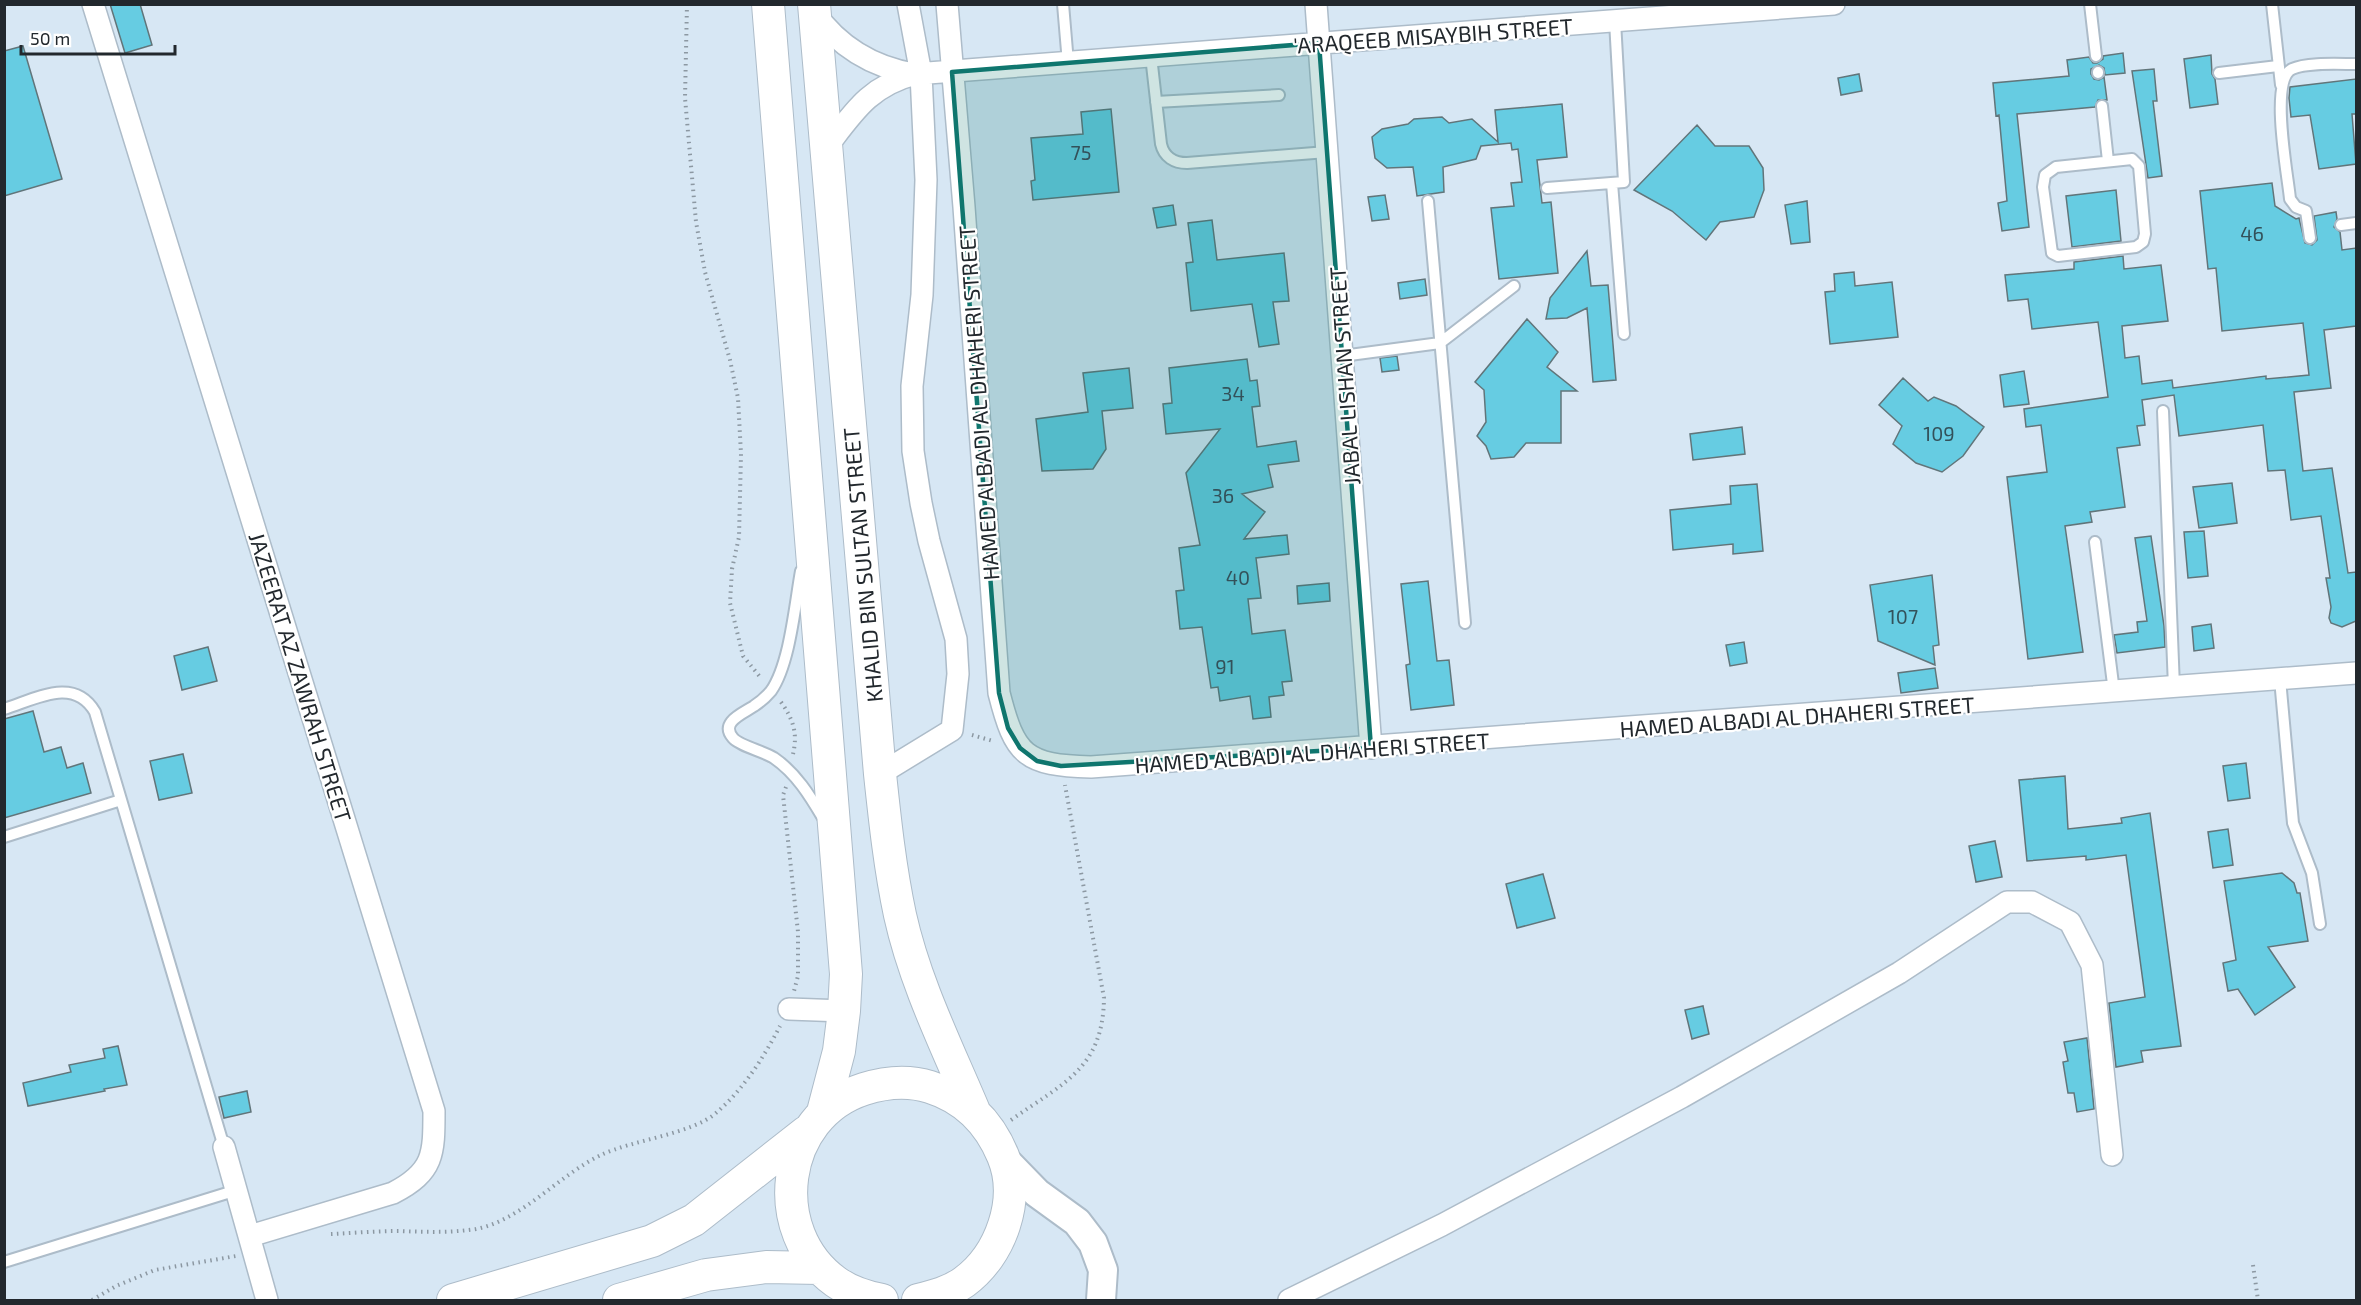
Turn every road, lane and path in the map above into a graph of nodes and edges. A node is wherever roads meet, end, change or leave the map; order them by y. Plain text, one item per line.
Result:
1 (93, 4) edge
2 (687, 4) edge
3 (768, 4) edge
4 (908, 4) edge
5 (947, 4) edge
6 (1064, 4) edge
7 (1316, 4) edge
8 (1834, 4) edge
9 (2090, 4) edge
10 (2272, 4) edge
11 (814, 8) edge
12 (1615, 21) junction
13 (1319, 44) junction
14 (1151, 56) junction
15 (2096, 56) dead end
16 (1068, 63) junction
17 (2356, 64) edge
18 (2278, 66) junction
19 (952, 72) junction
20 (2219, 73) dead end
21 (918, 74) junction
22 (2281, 87) junction
23 (1279, 95) dead end
24 (1156, 102) junction
25 (2102, 106) dead end
26 (826, 148) junction
27 (1327, 152) junction
28 (2108, 161) junction
29 (1612, 183) junction
30 (1547, 188) dead end
31 (1428, 201) dead end
32 (2356, 223) edge
33 (2341, 225) dead end
34 (2310, 238) dead end
35 (1514, 286) dead end
36 (1624, 334) dead end
37 (1440, 343) junction
38 (1342, 356) junction
39 (2163, 411) dead end
40 (810, 524) junction
41 (2095, 542) dead end
42 (1465, 623) dead end
43 (2356, 673) edge
44 (2280, 679) junction
45 (2174, 687) junction
46 (771, 690) junction
47 (2114, 692) junction
48 (4, 709) edge
49 (952, 730) junction
50 (1020, 748) junction
51 (1371, 748) junction
52 (1061, 766) junction
53 (790, 771) junction
54 (880, 774) junction
55 (121, 800) junction
56 (4, 837) edge
57 (835, 843) junction
58 (2320, 924) dead end
59 (789, 1010) junction
60 (844, 1011) junction
61 (816, 1121) junction
62 (991, 1135) junction
63 (224, 1147) joint
64 (2112, 1155) dead end
65 (237, 1190) junction
66 (326, 1235) dead end
67 (252, 1244) junction
68 (4, 1262) edge
69 (2253, 1265) dead end
70 (837, 1284) edge
71 (961, 1291) edge
72 (92, 1300) edge
73 (267, 1300) edge
74 (453, 1300) edge
75 (619, 1300) edge
76 (882, 1300) edge
77 (918, 1300) edge
78 (1101, 1300) edge
79 (1289, 1300) edge
80 (2258, 1300) edge

1 - 67 street, JAZEERAT AZ ZAWRAH STREET
2 - 46 path
3 - 40 main road
4 - 21 street
5 - 19 street, HAMED ALBADI AL DHAHERI STREET
6 - 16 lane
7 - 13 street, JABAL LISHAN STREET
8 - 12 street, 'ARAQEEB MISAYBIH STREET
9 - 15 lane
10 - 18 lane
11 - 21 street, 'ARAQEEB MISAYBIH STREET
11 - 26 main road, KHALID BIN SULTAN STREET
12 - 13 street, 'ARAQEEB MISAYBIH STREET
12 - 29 lane
13 - 14 street, 'ARAQEEB MISAYBIH STREET
13 - 27 street, JABAL LISHAN STREET
14 - 16 street, 'ARAQEEB MISAYBIH STREET
14 - 24 lane
16 - 19 street, 'ARAQEEB MISAYBIH STREET
17 - 22 lane
18 - 20 lane
18 - 22 lane
19 - 21 street, 'ARAQEEB MISAYBIH STREET
19 - 50 street, HAMED ALBADI AL DHAHERI STREET
21 - 26 street, 'ARAQEEB MISAYBIH STREET
21 - 49 street
22 - 34 lane
23 - 24 lane
24 - 27 lane
25 - 28 lane
26 - 54 main road, KHALID BIN SULTAN STREET
27 - 38 street, JABAL LISHAN STREET
28 - 28 lane
29 - 30 lane
29 - 36 lane
31 - 37 lane
32 - 33 lane
35 - 37 lane
37 - 38 lane
37 - 42 lane
38 - 51 street, JABAL LISHAN STREET
39 - 45 lane
40 - 46 lane
40 - 57 main road
41 - 47 lane
43 - 44 street, HAMED ALBADI AL DHAHERI STREET
44 - 45 street, HAMED ALBADI AL DHAHERI STREET
44 - 58 lane
45 - 47 street, HAMED ALBADI AL DHAHERI STREET
46 - 53 path
46 - 53 lane
47 - 51 street, HAMED ALBADI AL DHAHERI STREET
48 - 55 lane
49 - 50 path
49 - 54 street
50 - 52 street, HAMED ALBADI AL DHAHERI STREET
51 - 52 street, HAMED ALBADI AL DHAHERI STREET
52 - 62 path
53 - 57 lane
53 - 59 path
54 - 62 main road, KHALID BIN SULTAN STREET
55 - 56 lane
55 - 63 lane
57 - 60 main road
59 - 60 street
59 - 66 path
60 - 61 main road
61 - 62 main road
61 - 70 main road
61 - 74 main road
62 - 71 main road, KHALID BIN SULTAN STREET
62 - 78 main road
63 - 65 street
64 - 79 street
65 - 67 street
65 - 68 lane
67 - 72 path
67 - 73 street
69 - 80 path
70 - 75 main road
70 - 76 main road
71 - 77 main road, KHALID BIN SULTAN STREET

